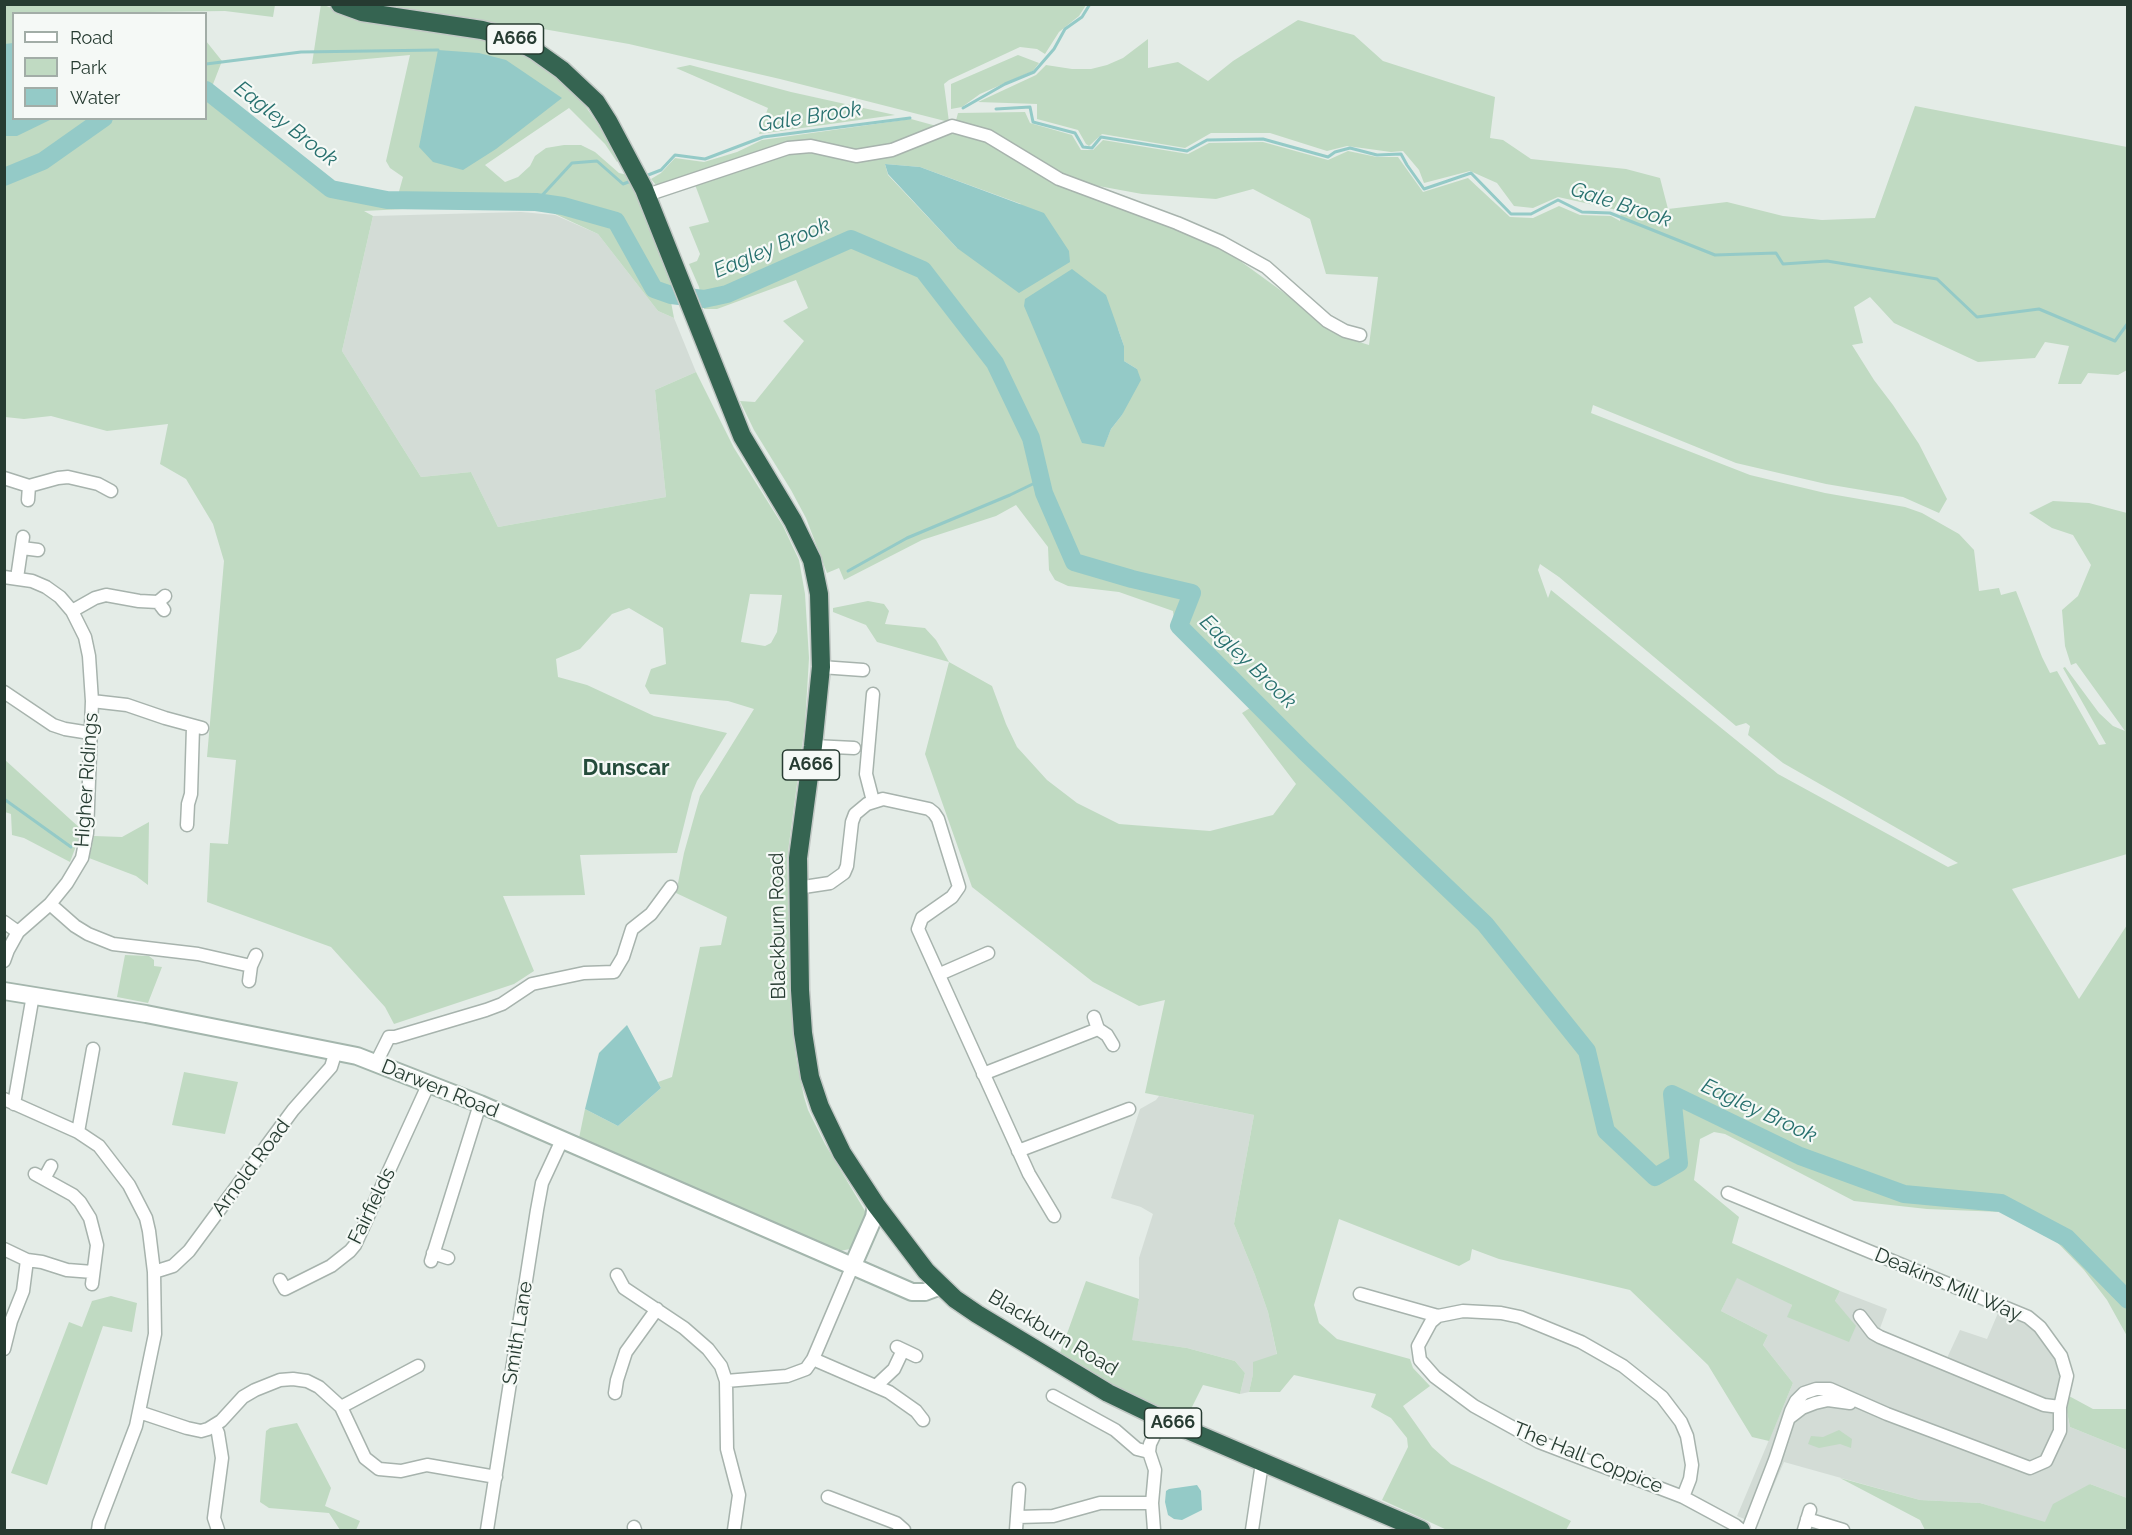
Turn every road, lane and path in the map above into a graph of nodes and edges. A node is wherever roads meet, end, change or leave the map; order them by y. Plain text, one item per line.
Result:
1 (340, 4) edge
2 (646, 192) junction
3 (1360, 335) dead end
4 (4, 478) edge
5 (29, 486) junction
6 (111, 491) dead end
7 (28, 500) dead end
8 (38, 550) dead end
9 (11, 578) edge
10 (162, 602) dead end
11 (72, 611) junction
12 (821, 667) junction
13 (863, 670) dead end
14 (4, 692) edge
15 (873, 694) dead end
16 (92, 701) junction
17 (90, 733) junction
18 (813, 746) junction
19 (854, 748) dead end
20 (873, 801) junction
21 (187, 825) dead end
22 (671, 888) dead end
23 (797, 888) junction
24 (50, 904) junction
25 (4, 922) edge
26 (18, 932) junction
27 (984, 952) dead end
28 (4, 961) edge
29 (940, 974) junction
30 (249, 981) dead end
31 (4, 991) edge
32 (33, 995) junction
33 (1113, 1045) dead end
34 (93, 1048) dead end
35 (336, 1051) junction
36 (376, 1063) junction
37 (983, 1074) junction
38 (429, 1083) junction
39 (9, 1102) edge
40 (480, 1104) junction
41 (1123, 1115) dead end
42 (78, 1132) junction
43 (562, 1140) junction
44 (1018, 1151) junction
45 (51, 1166) dead end
46 (1728, 1194) dead end
47 (876, 1205) junction
48 (1054, 1216) dead end
49 (4, 1249) edge
50 (448, 1258) dead end
51 (27, 1260) junction
52 (853, 1265) junction
53 (926, 1271) junction
54 (154, 1272) junction
55 (617, 1275) dead end
56 (280, 1280) dead end
57 (901, 1286) junction
58 (941, 1286) junction
59 (1360, 1293) dead end
60 (657, 1309) junction
61 (1438, 1316) junction
62 (1860, 1316) dead end
63 (4, 1348) edge
64 (916, 1356) dead end
65 (813, 1359) junction
66 (419, 1368) dead end
67 (726, 1381) junction
68 (613, 1384) dead end
69 (877, 1385) junction
70 (1053, 1396) dead end
71 (341, 1407) junction
72 (2060, 1407) junction
73 (139, 1413) junction
74 (1162, 1419) junction
75 (923, 1420) dead end
76 (215, 1426) junction
77 (1149, 1452) junction
78 (1262, 1463) junction
79 (496, 1478) junction
80 (1019, 1489) dead end
81 (828, 1497) dead end
82 (1683, 1497) junction
83 (1152, 1503) junction
84 (1018, 1517) junction
85 (1807, 1520) edge
86 (98, 1530) edge
87 (218, 1530) edge
88 (487, 1530) edge
89 (734, 1530) edge
90 (904, 1530) edge
91 (1016, 1530) edge
92 (1154, 1530) edge
93 (1252, 1530) edge
94 (1421, 1530) edge
95 (1741, 1530) edge
96 (1748, 1530) edge
97 (1841, 1530) edge

1 - 2 highway, Blackburn Road / A666
2 - 3 street
2 - 12 highway, Blackburn Road / A666
4 - 5 street
5 - 6 street
5 - 7 street
8 - 9 street
9 - 11 street, Higher Ridings
10 - 11 street
11 - 16 street, Higher Ridings
12 - 13 street
12 - 18 highway, Blackburn Road / A666
14 - 17 street
15 - 20 street
16 - 17 street, Higher Ridings
16 - 21 street
17 - 24 street, Higher Ridings
18 - 19 street
18 - 23 highway, Blackburn Road / A666
20 - 23 street
20 - 29 street
22 - 36 street
23 - 47 highway, Blackburn Road / A666
24 - 26 street, Higher Ridings
24 - 30 street
25 - 26 street
26 - 28 street, Higher Ridings
27 - 29 street
29 - 37 street
31 - 32 main road, Darwen Road
32 - 35 main road, Darwen Road
32 - 39 street
33 - 37 street
34 - 42 street
35 - 36 main road, Darwen Road
35 - 54 street, Arnold Road
36 - 38 main road, Darwen Road
37 - 44 street
38 - 40 main road, Darwen Road
38 - 56 street, Fairfields
39 - 42 street
40 - 43 main road, Darwen Road
40 - 50 street
41 - 44 street
42 - 54 street
43 - 52 main road, Darwen Road
43 - 79 street, Smith Lane
44 - 48 street
45 - 51 street
46 - 72 street, Deakins Mill Way
47 - 52 main road
47 - 53 highway, Blackburn Road / A666
49 - 51 street
51 - 63 street
52 - 57 main road, Darwen Road
52 - 65 street
53 - 57 main road
53 - 58 highway, Blackburn Road / A666
54 - 73 street
55 - 60 street
57 - 58 main road, Darwen Road
58 - 74 highway, Blackburn Road / A666
59 - 61 street, The Hall Coppice
60 - 67 street
60 - 68 street
61 - 82 street, The Hall Coppice
61 - 82 street, The Hall Coppice
62 - 72 street
64 - 69 street
65 - 67 street
65 - 69 street
66 - 71 street
67 - 89 street
69 - 75 street
70 - 77 street
71 - 76 street
71 - 79 street
72 - 96 street, Deakins Mill Way
73 - 76 street
73 - 86 street
74 - 77 street
74 - 78 highway, Blackburn Road / A666
76 - 87 street
77 - 83 street
78 - 93 street
78 - 94 highway, Blackburn Road / A666
79 - 88 street, Smith Lane
80 - 84 street
81 - 90 street
82 - 95 street, The Hall Coppice
83 - 84 street
83 - 92 street
84 - 91 street
85 - 97 street

